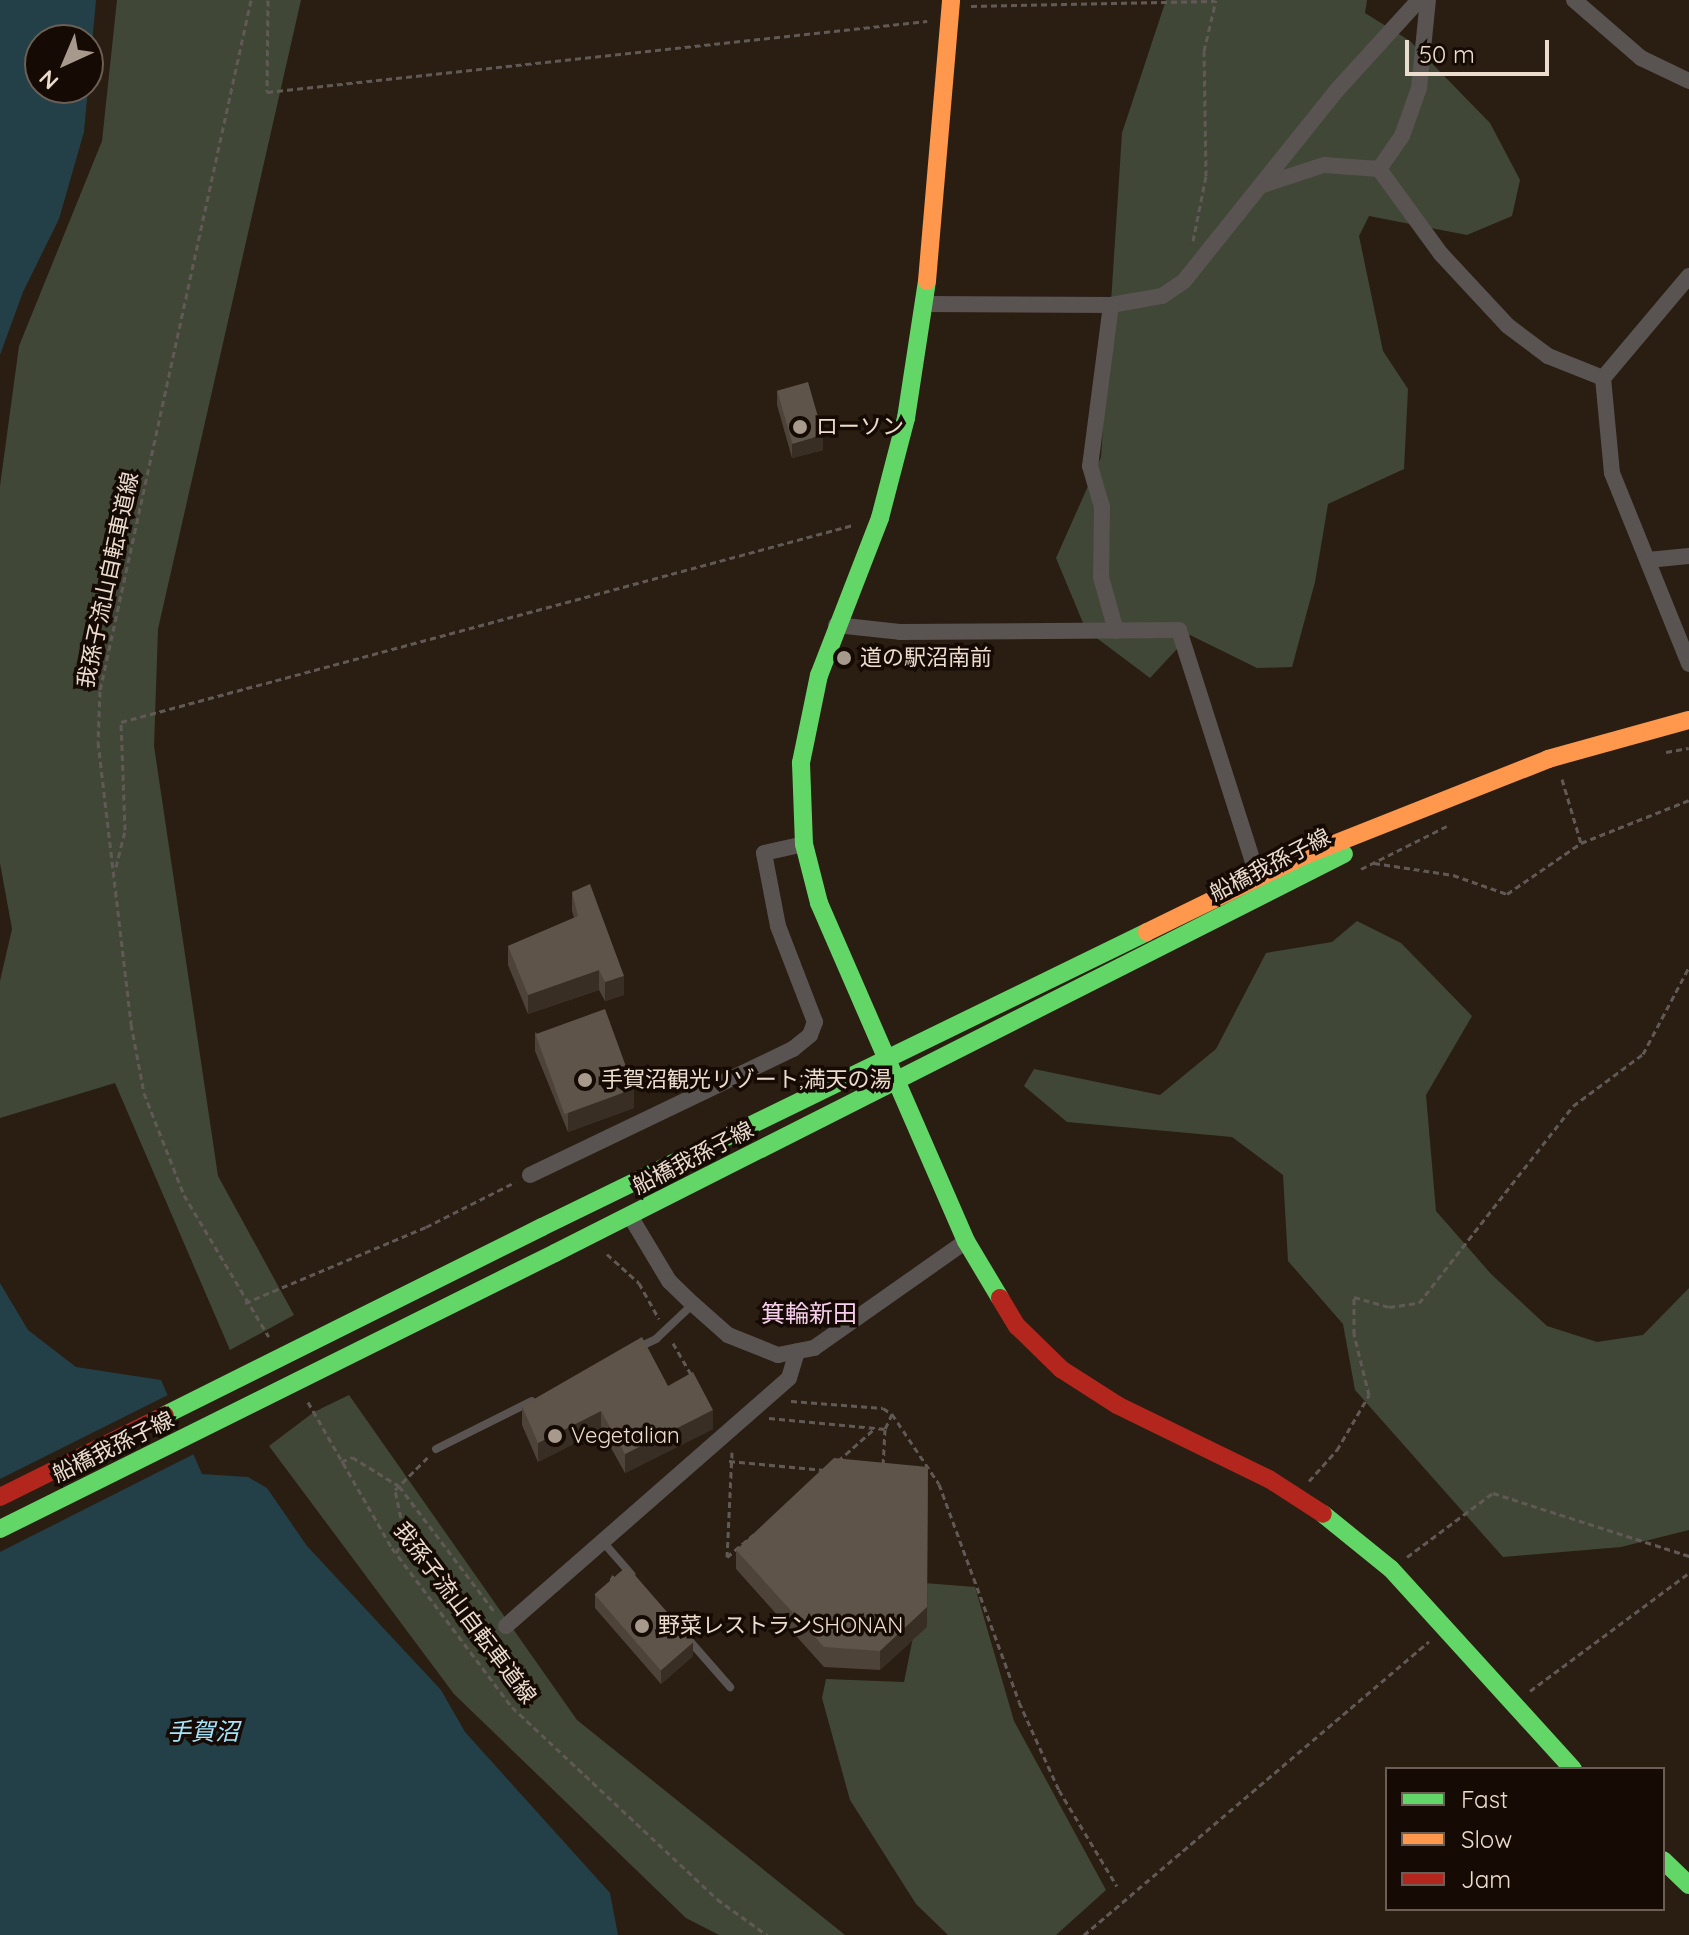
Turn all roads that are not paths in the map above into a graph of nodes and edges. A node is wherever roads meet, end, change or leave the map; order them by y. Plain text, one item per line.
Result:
1 (1419, 0) edge
2 (1428, 0) edge
3 (1574, 0) edge
4 (951, 8) edge
5 (1689, 81) edge
6 (1379, 169) junction
7 (1262, 186) junction
8 (1689, 276) edge
9 (925, 304) junction
10 (1111, 305) junction
11 (1603, 378) junction
12 (1689, 556) edge
13 (1648, 560) junction
14 (836, 625) junction
15 (1116, 631) junction
16 (1689, 664) edge
17 (1689, 720) edge
18 (1402, 821) junction
19 (804, 844) junction
20 (1258, 877) junction
21 (883, 1058) junction
22 (894, 1084) junction
23 (530, 1175) road end
24 (630, 1216) junction
25 (966, 1241) junction
26 (693, 1304) junction
27 (797, 1351) junction
28 (629, 1352) edge
29 (546, 1394) edge
30 (436, 1449) road end
31 (0, 1497) edge
32 (0, 1529) edge
33 (603, 1542) junction
34 (642, 1586) edge
35 (506, 1626) road end
36 (681, 1631) edge
37 (730, 1687) dead end
38 (1571, 1767) edge
39 (1665, 1862) edge
40 (1689, 1885) edge

1 - 7 street
2 - 6 street
3 - 5 street
4 - 9 main road
6 - 7 street
6 - 11 street
7 - 10 street
8 - 11 street
9 - 10 street
9 - 14 main road
10 - 15 street
11 - 13 street
12 - 13 street
13 - 16 street
14 - 15 street
14 - 19 main road
15 - 20 street
17 - 18 main road, 船橋我孫子線
18 - 20 main road, 船橋我孫子線
18 - 22 main road, 船橋我孫子線
19 - 21 main road
19 - 23 street
20 - 21 main road, 船橋我孫子線
21 - 22 main road
21 - 31 main road, 船橋我孫子線, bridge
22 - 24 main road, 船橋我孫子線
22 - 25 main road
24 - 26 street
24 - 32 main road, 船橋我孫子線, bridge
25 - 27 street
25 - 38 main road
26 - 27 street
26 - 28 lane
27 - 33 street
29 - 30 lane
33 - 34 lane
33 - 35 street
36 - 37 lane
39 - 40 main road

